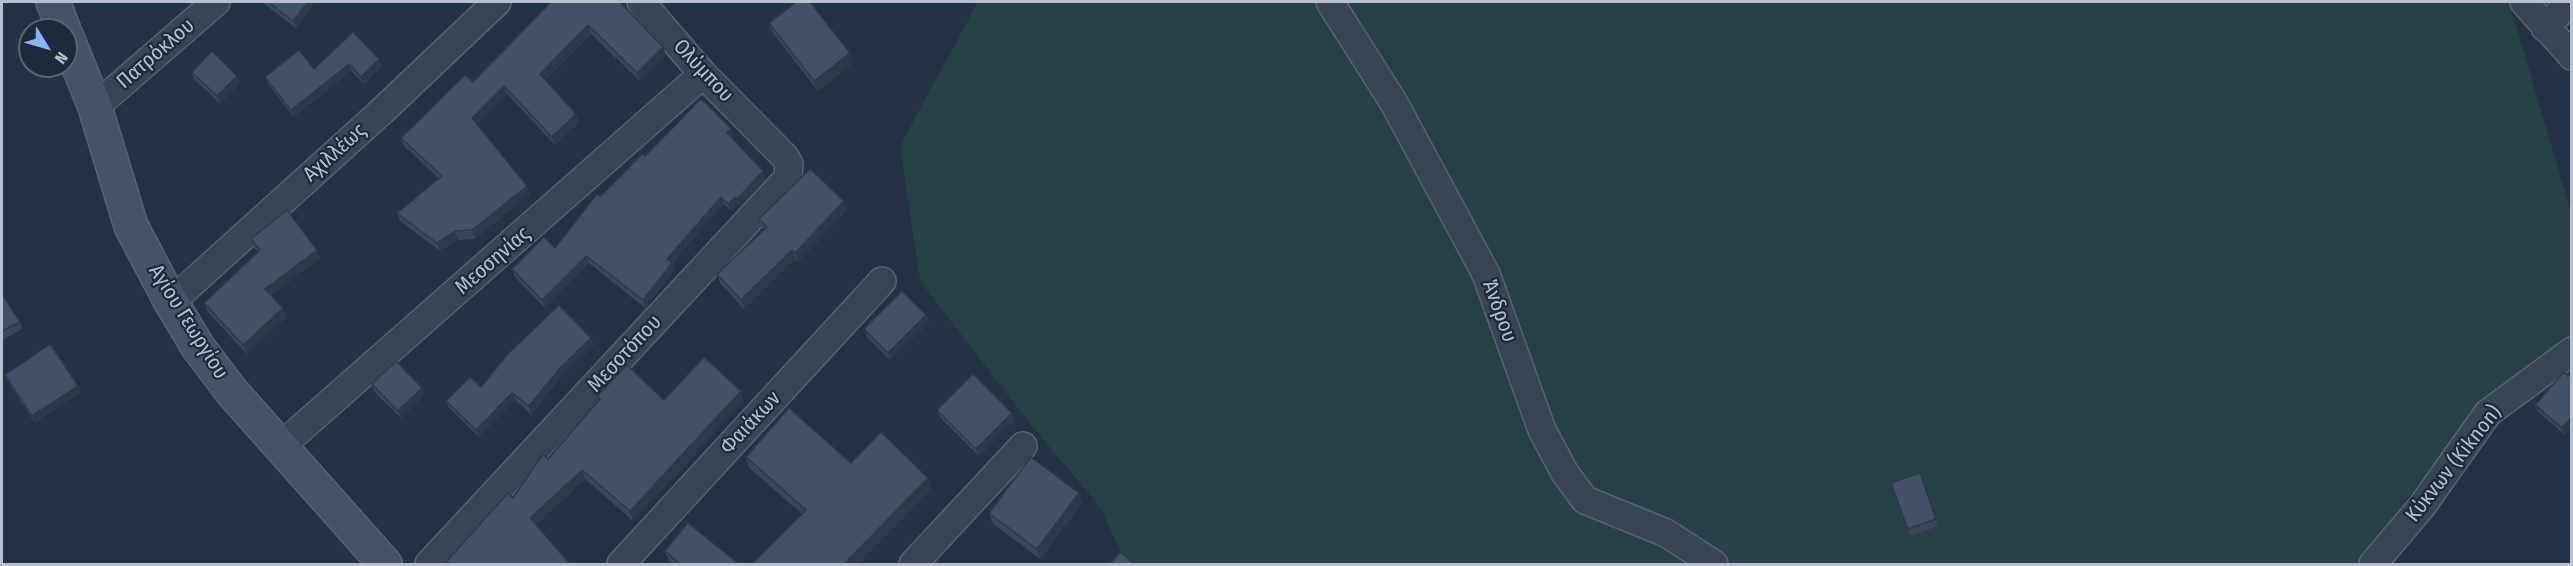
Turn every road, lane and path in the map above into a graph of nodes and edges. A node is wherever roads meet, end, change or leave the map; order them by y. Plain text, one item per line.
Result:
1 (53, 2) edge
2 (216, 2) edge
3 (497, 2) edge
4 (641, 2) edge
5 (1330, 2) edge
6 (2524, 2) edge
7 (2570, 2) edge
8 (59, 18) edge
9 (2545, 28) junction
10 (2571, 56) edge
11 (78, 65) edge
12 (704, 74) junction
13 (95, 107) junction
14 (768, 139) joint
15 (882, 281) dead end
16 (171, 302) junction
17 (2571, 351) edge
18 (280, 446) junction
19 (1023, 446) dead end
20 (385, 564) edge
21 (429, 564) edge
22 (621, 564) edge
23 (913, 564) edge
24 (1714, 564) edge
25 (2373, 564) edge

1 - 8 street
2 - 13 street, Πατρόκλου
3 - 16 street, Αχιλλέως
4 - 12 street, Ολύμπου
5 - 24 street, Άνδρου
6 - 9 street
7 - 9 street
9 - 10 street
11 - 13 street, Αγίου Γεωργίου
12 - 14 street, Ολύμπου
12 - 18 street, Μεσσηνίας
13 - 16 street, Αγίου Γεωργίου
14 - 21 street, Μεσοτόπου
15 - 22 street, Φαιάκων
16 - 18 street, Αγίου Γεωργίου
17 - 25 street, Κύκνων (Kiknon)
18 - 20 street, Αγίου Γεωργίου
19 - 23 street

